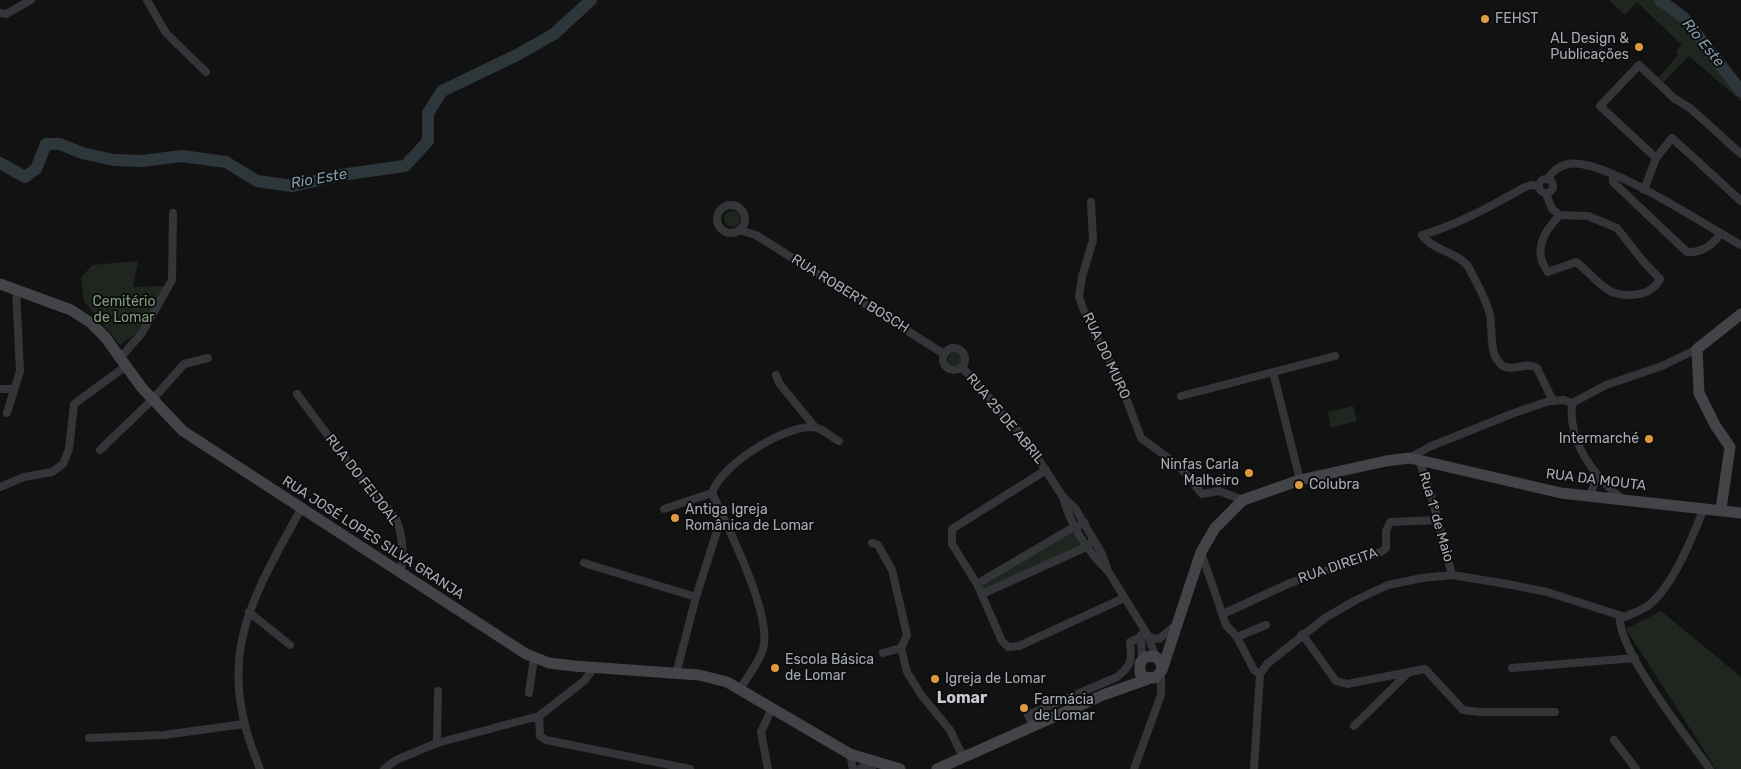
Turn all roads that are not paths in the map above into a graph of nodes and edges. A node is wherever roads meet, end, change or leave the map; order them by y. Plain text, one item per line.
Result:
1 (31, 0) edge
2 (146, 0) edge
3 (0, 12) edge
4 (206, 72) dead end
5 (1741, 154) edge
6 (1656, 158) junction
7 (1613, 174) junction
8 (1547, 179) junction
9 (1539, 186) junction
10 (1644, 190) junction
11 (1546, 194) junction
12 (1741, 201) edge
13 (1091, 202) dead end
14 (173, 213) dead end
15 (1560, 214) junction
16 (745, 217) junction
17 (739, 230) junction
18 (1720, 234) junction
19 (756, 235) junction
20 (1741, 245) edge
21 (0, 284) edge
22 (16, 290) junction
23 (1741, 314) edge
24 (1697, 350) junction
25 (944, 354) junction
26 (1334, 356) dead end
27 (208, 358) dead end
28 (123, 362) junction
29 (962, 368) junction
30 (1273, 372) junction
31 (776, 376) dead end
32 (0, 389) edge
33 (14, 389) junction
34 (297, 394) dead end
35 (1181, 396) dead end
36 (152, 400) junction
37 (1553, 401) junction
38 (1572, 403) junction
39 (8, 413) dead end
40 (814, 426) junction
41 (838, 441) dead end
42 (100, 450) dead end
43 (1417, 457) junction
44 (1046, 470) junction
45 (1594, 470) junction
46 (1300, 480) junction
47 (0, 487) edge
48 (712, 493) junction
49 (1590, 496) junction
50 (1063, 497) junction
51 (1622, 499) junction
52 (1243, 500) junction
53 (1704, 508) junction
54 (301, 509) junction
55 (664, 509) dead end
56 (1721, 510) junction
57 (1741, 513) edge
58 (1438, 520) junction
59 (724, 521) junction
60 (1085, 523) junction
61 (1075, 526) junction
62 (1094, 540) junction
63 (872, 544) dead end
64 (1087, 546) junction
65 (1201, 552) junction
66 (584, 564) dead end
67 (1108, 571) junction
68 (401, 574) junction
69 (1452, 575) junction
70 (977, 584) junction
71 (982, 594) junction
72 (696, 597) junction
73 (1124, 598) junction
74 (1182, 608) junction
75 (249, 612) junction
76 (1222, 614) junction
77 (1620, 616) junction
78 (1266, 625) dead end
79 (1172, 628) junction
80 (1302, 634) junction
81 (1145, 637) junction
82 (1237, 637) junction
83 (290, 645) dead end
84 (901, 648) junction
85 (883, 653) dead end
86 (1155, 656) junction
87 (534, 657) junction
88 (1635, 658) junction
89 (1140, 664) junction
90 (1512, 668) dead end
91 (593, 669) junction
92 (1408, 672) junction
93 (676, 674) junction
94 (1260, 674) junction
95 (1156, 675) junction
96 (740, 689) junction
97 (438, 691) dead end
98 (528, 693) dead end
99 (1103, 695) junction
100 (772, 708) junction
101 (1555, 712) dead end
102 (539, 716) junction
103 (244, 724) junction
104 (1354, 726) dead end
105 (1034, 727) junction
106 (89, 738) dead end
107 (1614, 740) dead end
108 (438, 743) junction
109 (850, 754) junction
110 (966, 757) junction
111 (872, 765) edge
112 (948, 767) edge
113 (260, 769) edge
114 (384, 769) edge
115 (690, 769) edge
116 (768, 769) edge
117 (853, 769) edge
118 (860, 769) edge
119 (900, 769) edge
120 (937, 769) edge
121 (1134, 769) edge
122 (1254, 769) edge
123 (1636, 769) edge
124 (1710, 769) edge

1 - 3 street
2 - 4 street
5 - 6 street
6 - 10 street
6 - 12 street
7 - 8 street
7 - 10 street
7 - 18 street
8 - 9 street
8 - 11 street
9 - 11 street
9 - 37 street
10 - 18 street
11 - 15 street
13 - 52 street, RUA DO MURO
14 - 28 street
15 - 15 street
16 - 17 street
16 - 17 street, RUA ROBERT BOSCH
16 - 19 street, RUA ROBERT BOSCH
17 - 19 street, RUA ROBERT BOSCH
18 - 20 street
19 - 25 street, RUA ROBERT BOSCH
21 - 22 main road, RUA JOSÉ LOPES SILVA GRANJA
22 - 28 main road, RUA JOSÉ LOPES SILVA GRANJA
22 - 33 street
23 - 24 main road
24 - 38 street
24 - 56 main road
25 - 29 street, RUA ROBERT BOSCH
25 - 29 street
26 - 30 street
27 - 36 street
28 - 36 main road, RUA JOSÉ LOPES SILVA GRANJA
28 - 47 street
29 - 44 street, RUA 25 DE ABRIL
30 - 35 street
30 - 46 street
31 - 40 street
32 - 33 street
33 - 39 street
34 - 68 street, RUA DO FEIJOAL
36 - 42 street
36 - 54 main road, RUA JOSÉ LOPES SILVA GRANJA
37 - 38 street
37 - 43 street
38 - 45 street
40 - 41 street
40 - 48 street
43 - 46 main road
43 - 49 main road, RUA DA MOUTA
43 - 58 street, Rua 1º de Maio
44 - 50 street, RUA 25 DE ABRIL
44 - 70 street
45 - 49 street
45 - 51 street
46 - 52 main road
48 - 55 street
48 - 59 street
49 - 51 main road, RUA DA MOUTA
50 - 60 street, RUA 25 DE ABRIL
50 - 61 street, RUA 25 DE ABRIL
51 - 53 main road, RUA DA MOUTA
52 - 65 main road
53 - 56 main road, RUA DA MOUTA
53 - 77 street
54 - 68 main road, RUA JOSÉ LOPES SILVA GRANJA
54 - 75 street
56 - 57 main road, RUA DA MOUTA
58 - 69 street, Rua 1º de Maio
58 - 76 street, RUA DIREITA
59 - 72 street
59 - 96 street
60 - 61 street
60 - 62 street, RUA 25 DE ABRIL
61 - 64 street, RUA 25 DE ABRIL
61 - 70 street
62 - 64 street
62 - 67 street, RUA 25 DE ABRIL
63 - 84 street
64 - 67 street, RUA 25 DE ABRIL
64 - 71 street
65 - 74 main road
65 - 76 street
66 - 72 street
67 - 73 street, RUA 25 DE ABRIL
68 - 87 main road, RUA JOSÉ LOPES SILVA GRANJA
69 - 77 street
69 - 80 street
70 - 71 street
71 - 73 street
72 - 93 street
73 - 81 street, RUA 25 DE ABRIL
74 - 79 main road
74 - 95 main road
75 - 83 street
75 - 103 street
76 - 82 street
77 - 88 street
78 - 82 street
79 - 81 street
79 - 86 main road
80 - 92 street
80 - 94 street
81 - 86 street, RUA 25 DE ABRIL
81 - 89 street
81 - 105 street
82 - 94 street
84 - 85 street
84 - 110 street
86 - 89 main road
86 - 95 main road
87 - 91 main road, RUA JOSÉ LOPES SILVA GRANJA
87 - 98 street
88 - 90 street
88 - 124 street
89 - 95 main road
89 - 99 main road
91 - 93 main road, RUA JOSÉ LOPES SILVA GRANJA
91 - 102 street
92 - 101 street
92 - 104 street
93 - 96 main road, RUA JOSÉ LOPES SILVA GRANJA
94 - 122 street
95 - 99 main road
95 - 121 street
96 - 100 main road, RUA JOSÉ LOPES SILVA GRANJA
97 - 108 street
99 - 105 main road
100 - 109 main road, RUA JOSÉ LOPES SILVA GRANJA
100 - 116 street
102 - 108 street
102 - 115 street
103 - 106 street
103 - 113 street
105 - 110 main road
107 - 123 street
108 - 114 street
109 - 111 main road, RUA JOSÉ LOPES SILVA GRANJA
109 - 117 street
110 - 112 main road
111 - 118 street
111 - 119 main road, RUA JOSÉ LOPES SILVA GRANJA
112 - 120 main road

